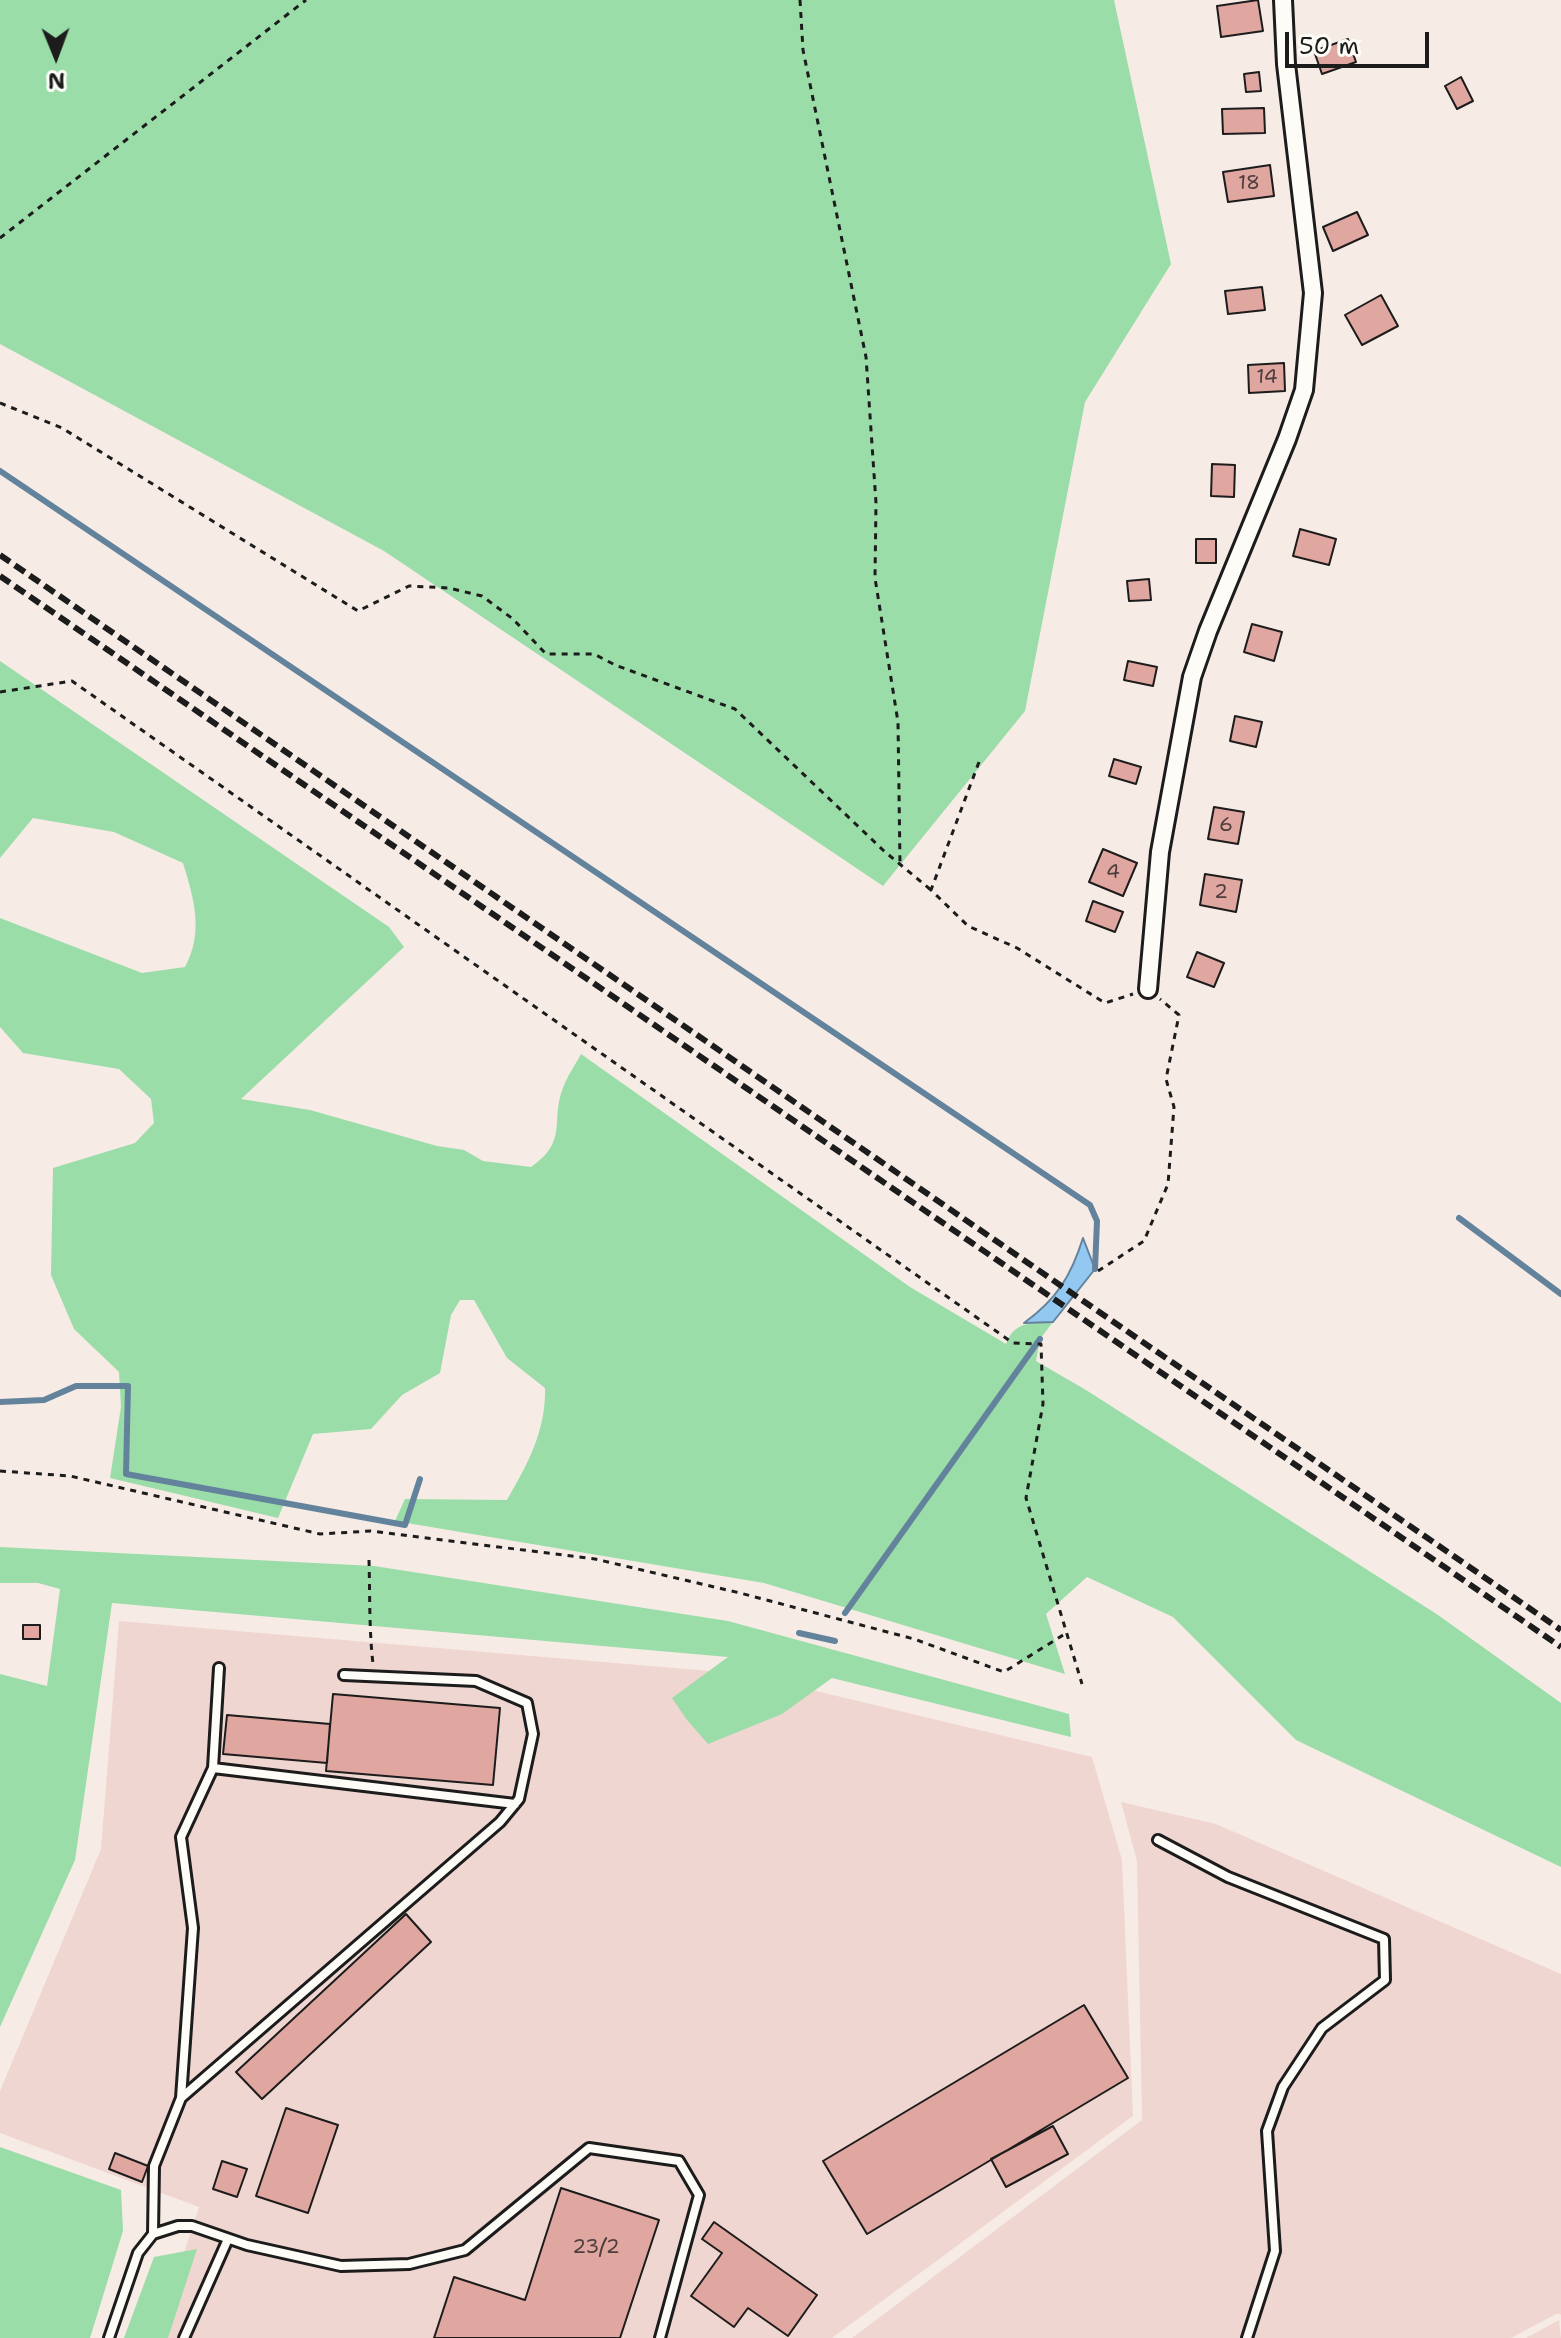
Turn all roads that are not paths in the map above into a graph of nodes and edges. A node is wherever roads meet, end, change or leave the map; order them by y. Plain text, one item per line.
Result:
1 (1283, 0) edge
2 (1148, 989) road end
3 (219, 1668) dead end
4 (344, 1675) dead end
5 (213, 1768) junction
6 (515, 1804) junction
7 (1158, 1840) dead end
8 (181, 2098) junction
9 (153, 2234) junction
10 (228, 2239) junction
11 (109, 2338) edge
12 (184, 2338) edge
13 (660, 2338) edge
14 (1247, 2338) edge

1 - 2 street
3 - 5 lane
4 - 6 lane
5 - 6 lane
5 - 8 lane
6 - 8 lane
7 - 14 lane
8 - 9 lane
9 - 10 lane
9 - 11 lane
10 - 12 lane
10 - 13 lane

